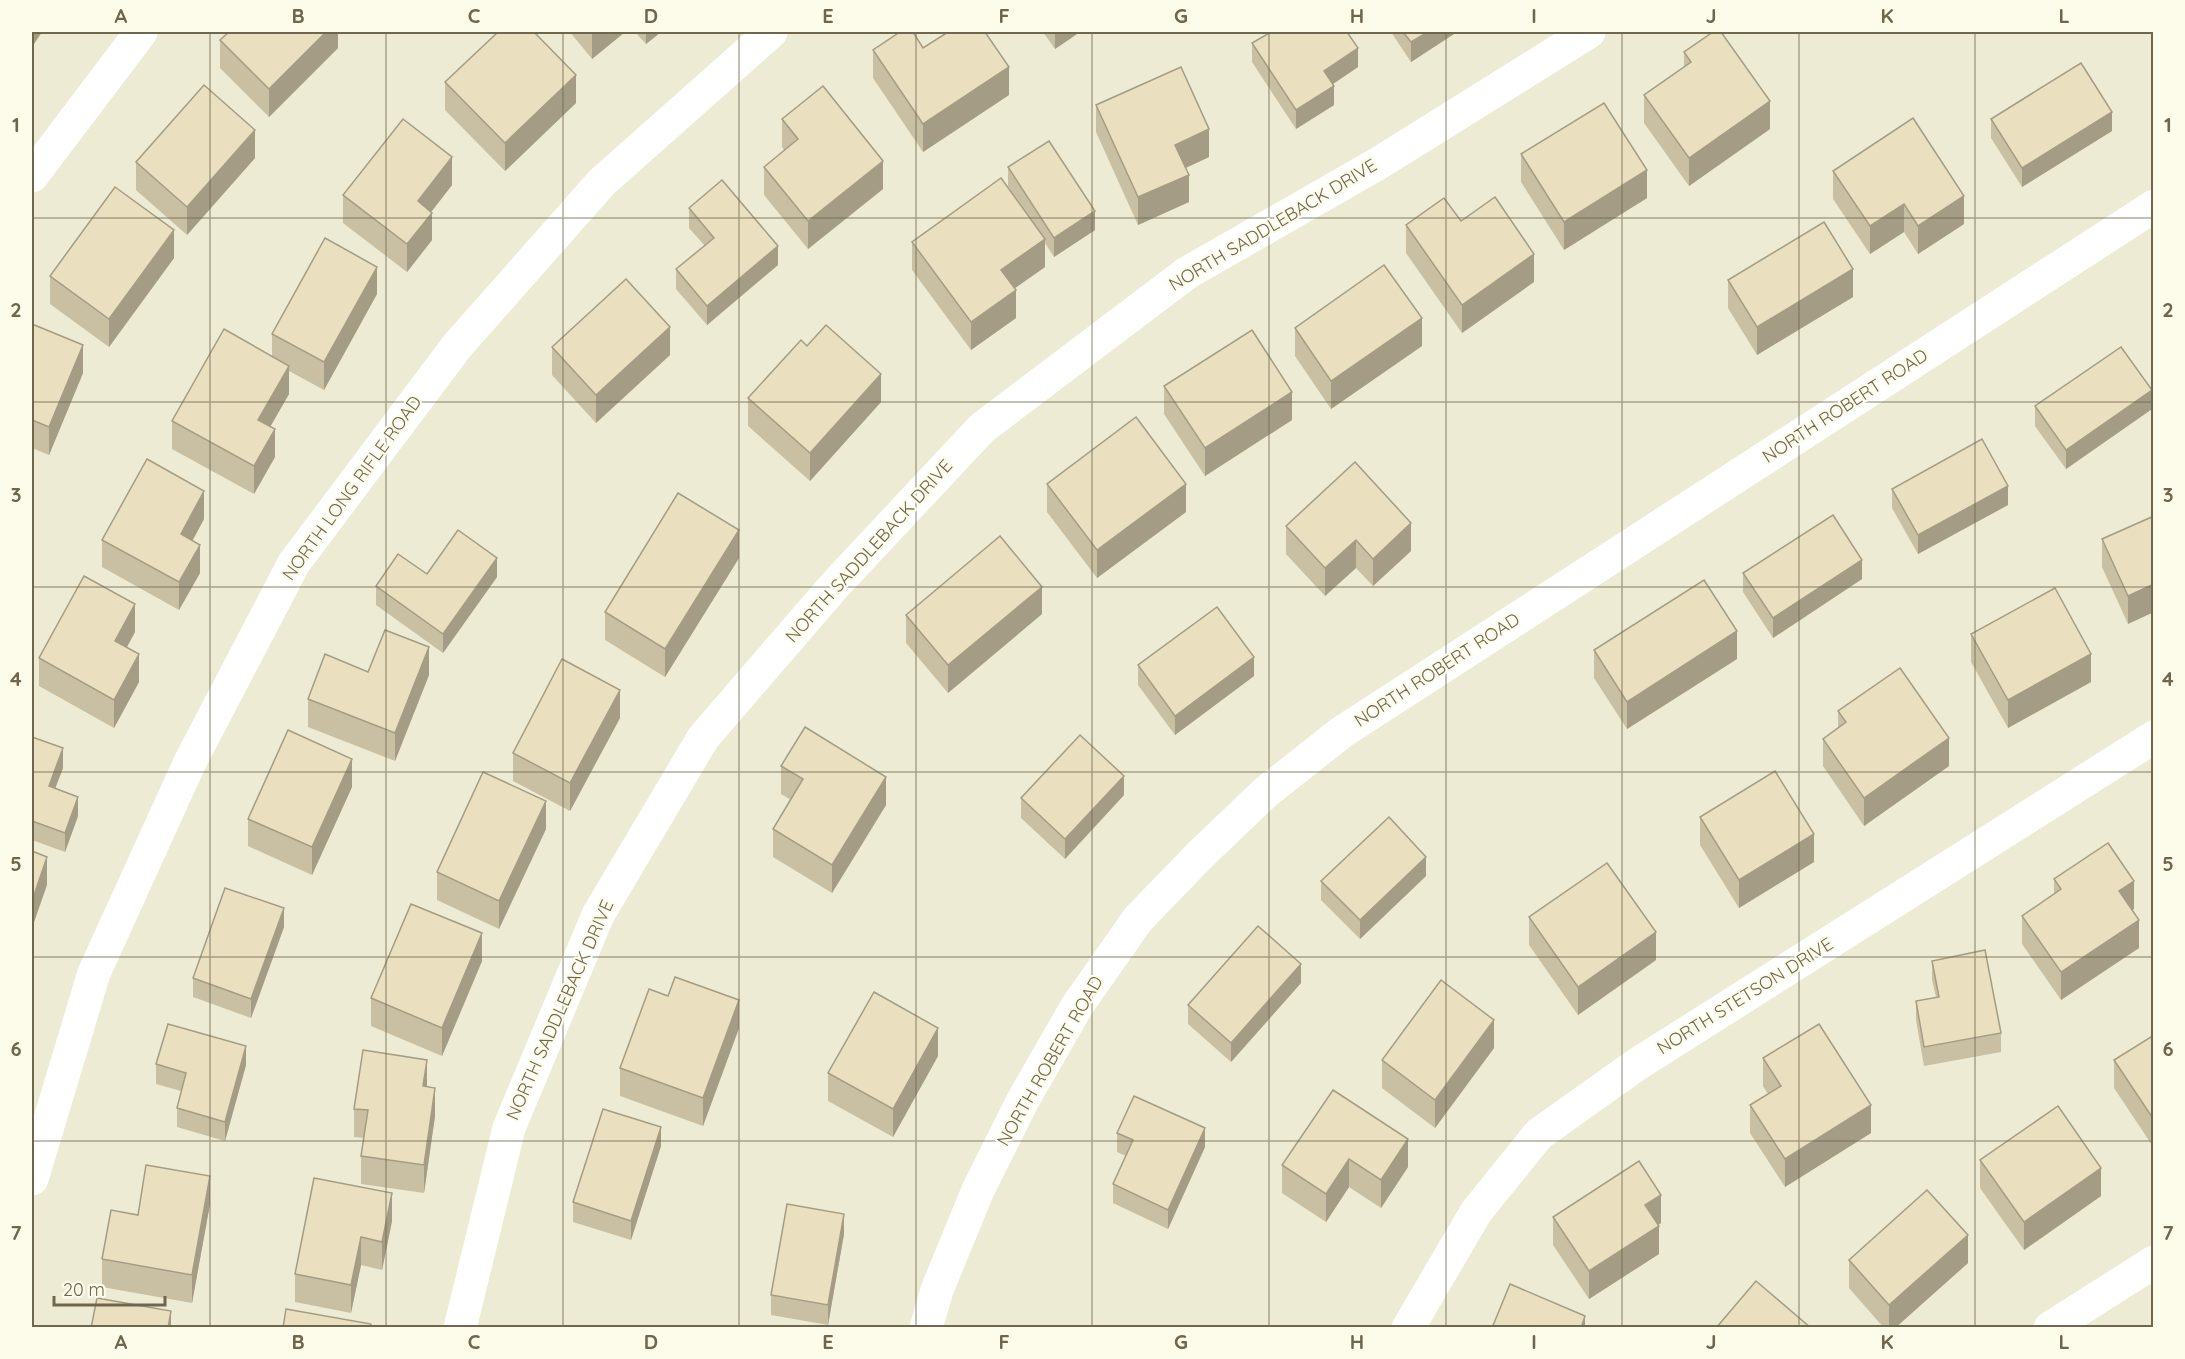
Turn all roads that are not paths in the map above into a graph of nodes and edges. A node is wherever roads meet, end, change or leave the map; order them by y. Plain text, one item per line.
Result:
1 (141, 32) edge
2 (771, 32) edge
3 (1589, 32) edge
4 (32, 176) edge
5 (2154, 206) edge
6 (2154, 737) edge
7 (32, 1179) edge
8 (2154, 1262) edge
9 (460, 1328) edge
10 (926, 1328) edge
11 (1408, 1328) edge
12 (2050, 1328) edge

1 - 4 street
2 - 7 street, NORTH LONG RIFLE ROAD
3 - 9 street, NORTH SADDLEBACK DRIVE
5 - 10 street, NORTH ROBERT ROAD
6 - 11 street, NORTH STETSON DRIVE
8 - 12 street

